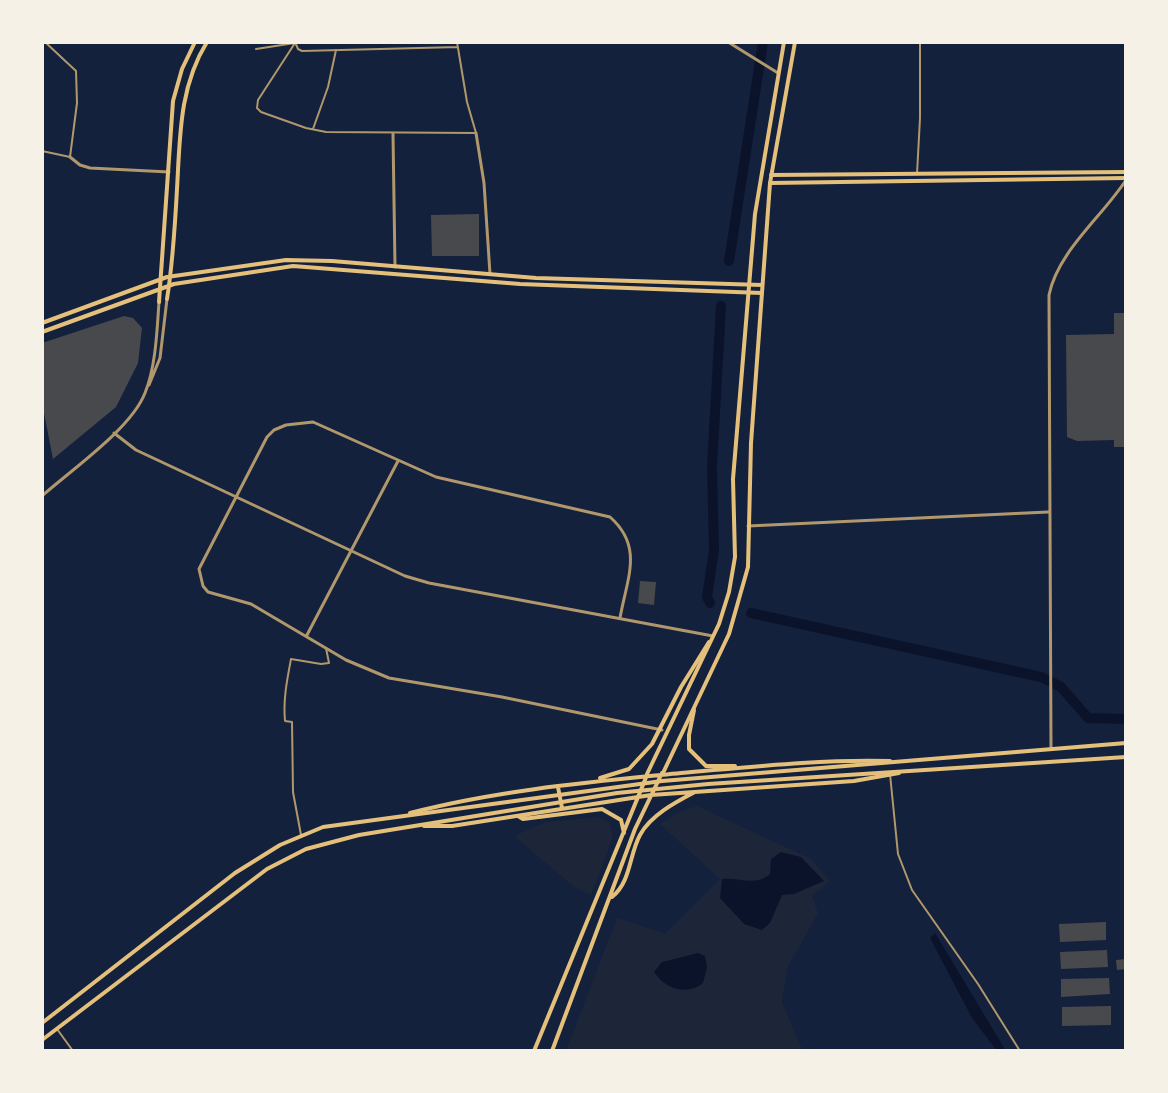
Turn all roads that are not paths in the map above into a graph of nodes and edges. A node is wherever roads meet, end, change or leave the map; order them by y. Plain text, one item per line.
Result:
1 (45, 42) edge
2 (195, 42) edge
3 (207, 42) edge
4 (457, 42) edge
5 (728, 42) edge
6 (784, 42) edge
7 (795, 42) edge
8 (920, 42) edge
9 (295, 43) edge
10 (458, 46) junction
11 (256, 49) dead end
12 (336, 50) junction
13 (778, 73) junction
14 (313, 129) junction
15 (476, 133) junction
16 (393, 134) junction
17 (42, 151) edge
18 (70, 157) junction
19 (169, 172) junction
20 (1126, 172) edge
21 (917, 174) junction
22 (771, 175) junction
23 (1126, 179) edge
24 (770, 183) junction
25 (395, 267) junction
26 (490, 275) junction
27 (172, 276) junction
28 (161, 279) junction
29 (749, 284) junction
30 (170, 285) junction
31 (762, 285) junction
32 (161, 288) junction
33 (749, 292) junction
34 (762, 292) junction
35 (167, 298) joint
36 (159, 302) joint
37 (42, 323) edge
38 (42, 332) edge
39 (147, 389) junction
40 (114, 433) junction
41 (398, 461) junction
42 (235, 495) junction
43 (42, 496) edge
44 (1048, 512) junction
45 (748, 526) junction
46 (350, 551) junction
47 (620, 618) junction
48 (307, 635) junction
49 (713, 636) junction
50 (326, 647) junction
51 (694, 710) junction
52 (662, 730) junction
53 (1126, 743) edge
54 (1051, 749) junction
55 (1126, 757) edge
56 (891, 761) junction
57 (763, 767) junction
58 (728, 769) junction
59 (903, 772) junction
60 (663, 773) junction
61 (890, 774) junction
62 (592, 781) junction
63 (558, 787) junction
64 (729, 789) junction
65 (696, 791) junction
66 (651, 795) junction
67 (639, 797) junction
68 (562, 808) junction
69 (410, 813) junction
70 (517, 816) junction
71 (417, 826) junction
72 (624, 833) junction
73 (301, 835) junction
74 (611, 897) junction
75 (42, 1023) edge
76 (57, 1029) junction
77 (42, 1040) edge
78 (73, 1051) edge
79 (534, 1051) edge
80 (552, 1051) edge
81 (1020, 1051) edge

1 - 18 street
2 - 19 main road
3 - 27 main road
4 - 10 street
5 - 13 street
6 - 13 main road
7 - 22 main road
8 - 21 street
9 - 11 street
9 - 12 street
9 - 14 street
10 - 12 street
10 - 15 street
12 - 14 street
13 - 29 main road
14 - 16 street
15 - 16 street
15 - 26 street
16 - 25 street
17 - 18 street
18 - 19 street
19 - 28 main road
20 - 21 main road
21 - 22 main road
22 - 24 main road
23 - 24 main road
23 - 44 street
24 - 31 main road
25 - 26 main road
25 - 27 main road
26 - 29 main road
27 - 28 main road
27 - 30 main road
28 - 32 main road
28 - 37 main road
29 - 31 main road
29 - 33 main road
30 - 32 main road
30 - 33 main road
30 - 35 main road
31 - 34 main road
32 - 36 main road
32 - 38 main road
33 - 34 main road
33 - 49 main road
34 - 45 main road
35 - 39 street
36 - 39 street
39 - 40 street
40 - 42 street
40 - 43 street
41 - 42 street
41 - 46 street
41 - 47 street
42 - 46 street
42 - 48 street
44 - 45 street
44 - 54 street
45 - 51 main road
46 - 47 street
46 - 48 street
47 - 49 street
48 - 50 street
49 - 52 main road
49 - 67 main road
50 - 52 street
50 - 73 street
51 - 57 main road
51 - 60 main road
52 - 62 main road
53 - 54 main road
54 - 56 main road
55 - 59 main road
56 - 57 main road
56 - 69 main road
57 - 58 main road
58 - 60 main road
58 - 64 main road
59 - 61 main road
59 - 71 main road
60 - 62 main road
60 - 66 main road
61 - 64 main road
61 - 81 street
62 - 63 main road
63 - 68 main road
63 - 69 main road
64 - 65 main road
65 - 66 main road
65 - 74 main road
66 - 67 main road
66 - 74 main road
67 - 68 main road
67 - 72 main road
68 - 70 main road
69 - 73 main road
70 - 71 main road
70 - 72 main road
71 - 76 main road
72 - 79 main road
73 - 75 main road
74 - 80 main road
76 - 77 main road
76 - 78 street

